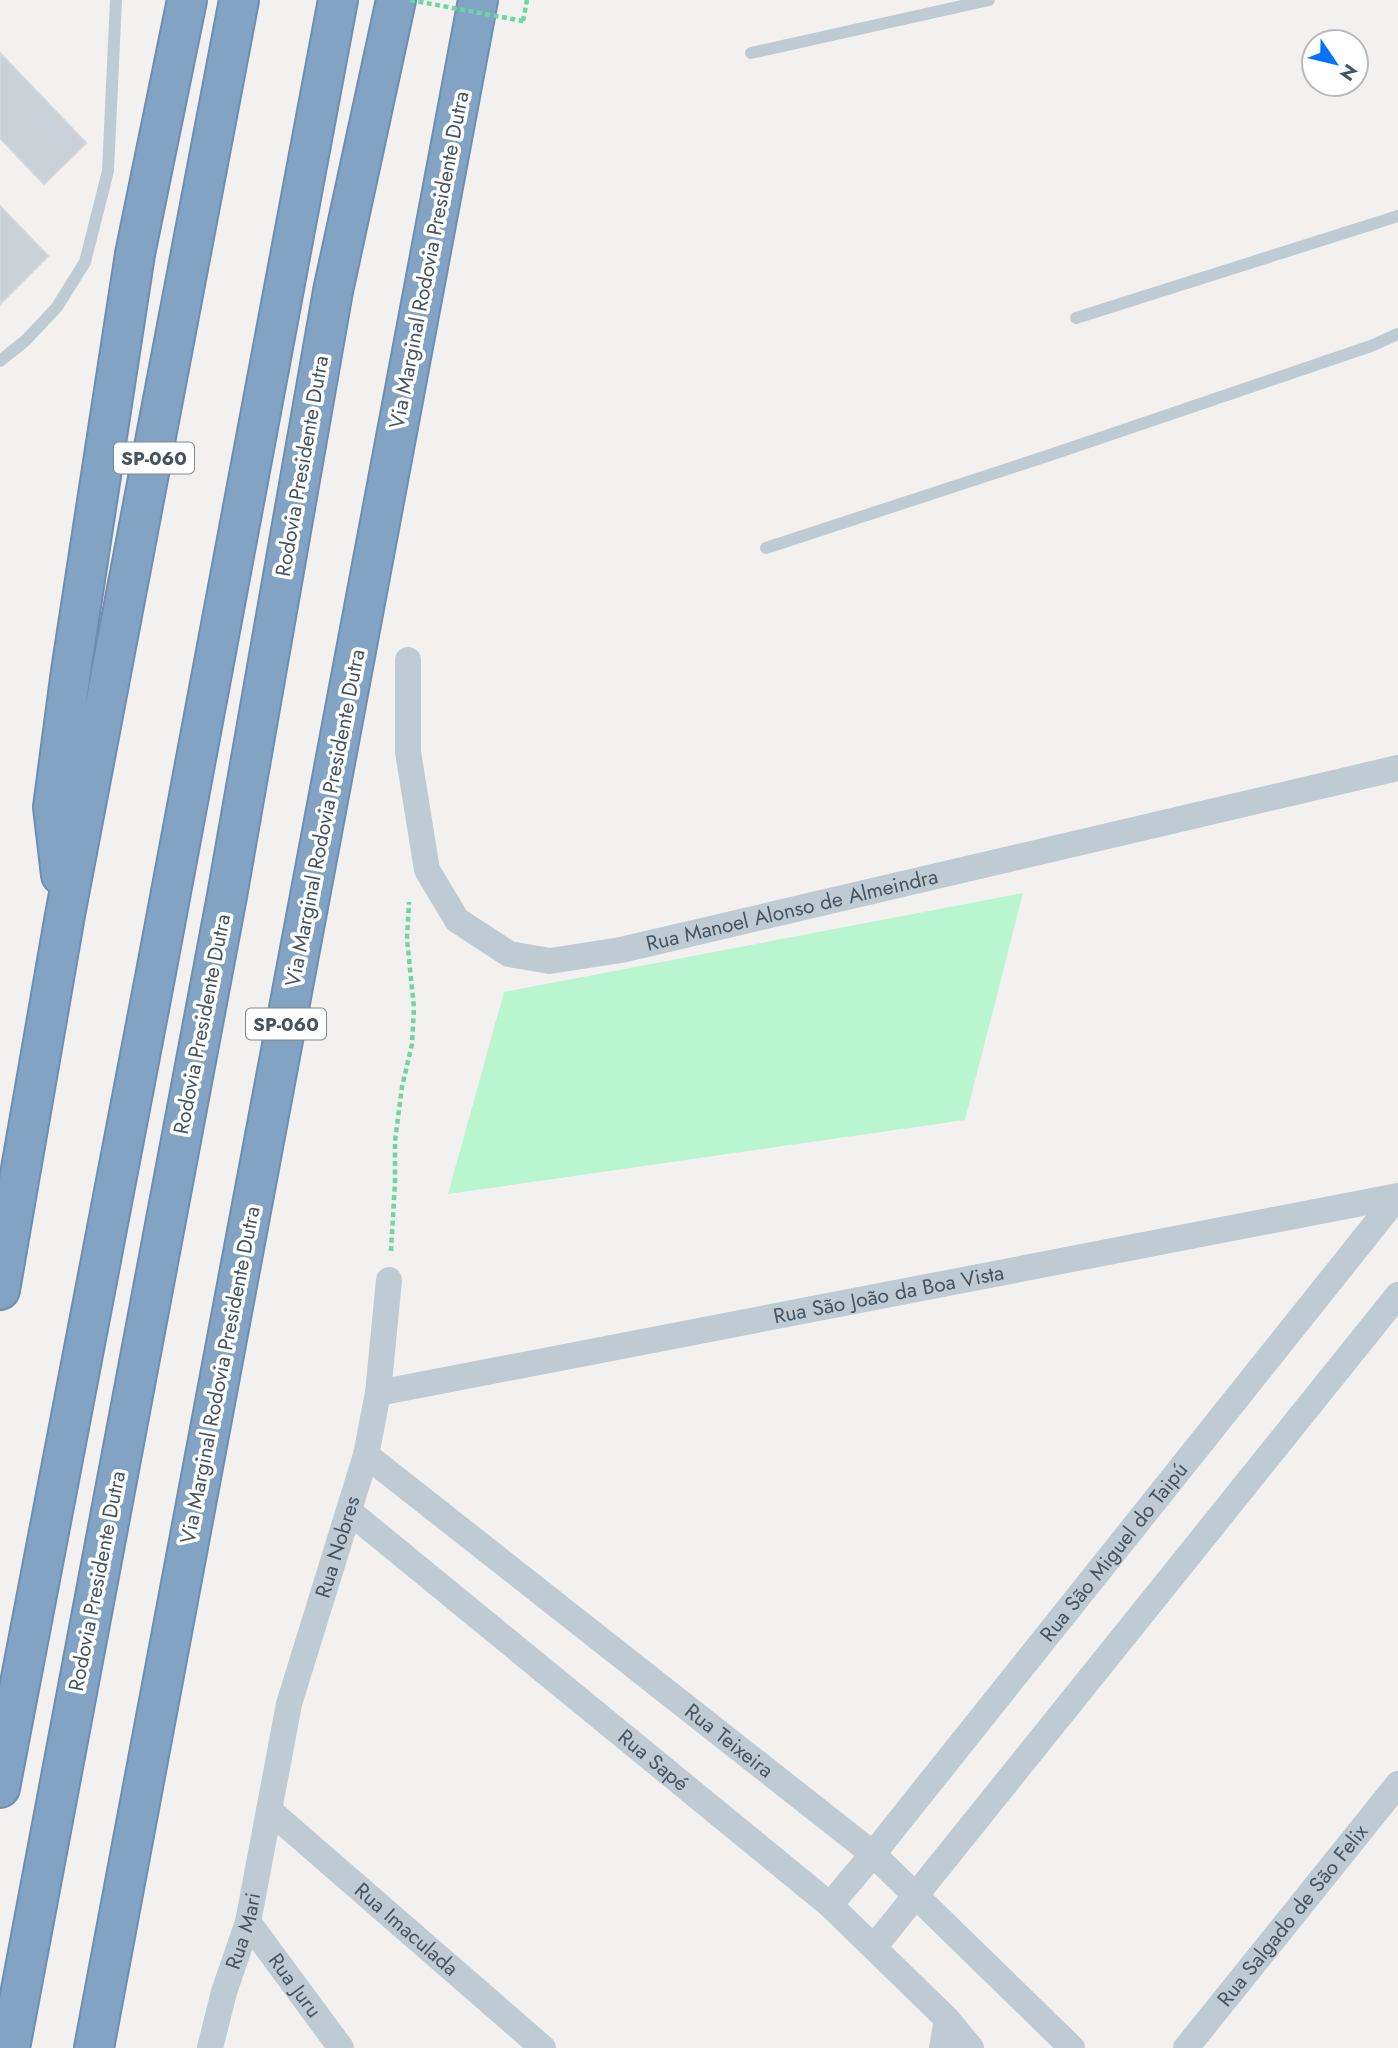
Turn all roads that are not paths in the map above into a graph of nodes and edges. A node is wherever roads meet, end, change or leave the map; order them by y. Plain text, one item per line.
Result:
1 (116, 0) edge
2 (187, 0) edge
3 (239, 0) edge
4 (338, 0) edge
5 (396, 0) edge
6 (478, 0) edge
7 (989, 0) edge
8 (751, 53) dead end
9 (1398, 216) edge
10 (1076, 318) dead end
11 (1398, 334) edge
12 (0, 361) edge
13 (766, 548) dead end
14 (408, 660) dead end
15 (1398, 768) edge
16 (65, 915) junction
17 (1398, 1196) edge
18 (389, 1280) road end
19 (0, 1290) edge
20 (1398, 1295) edge
21 (378, 1393) junction
22 (366, 1455) junction
23 (351, 1512) junction
24 (1398, 1784) edge
25 (0, 1788) edge
26 (269, 1810) junction
27 (873, 1854) junction
28 (915, 1894) junction
29 (830, 1905) junction
30 (248, 1922) junction
31 (874, 1946) junction
32 (947, 2019) junction
33 (10, 2048) edge
34 (94, 2048) edge
35 (211, 2048) edge
36 (341, 2048) edge
37 (543, 2048) edge
38 (942, 2048) edge
39 (971, 2048) edge
40 (1072, 2048) edge
41 (1186, 2048) edge

1 - 12 lane
2 - 16 highway
3 - 16 highway, SP-060
4 - 25 highway
5 - 33 highway, Rodovia Presidente Dutra
6 - 34 highway, Via Marginal Rodovia Presidente Dutra / SP-060
7 - 8 lane
9 - 10 lane
11 - 13 lane
14 - 15 street, Rua Manoel Alonso de Almeindra
16 - 19 highway, SP-060
17 - 21 street, Rua São João da Boa Vista
17 - 27 street, Rua São Miguel do Taipú
18 - 21 street, Rua Nobres
20 - 28 street
21 - 22 street, Rua Nobres
22 - 23 street, Rua Nobres
22 - 27 street, Rua Teixeira
23 - 26 street, Rua Nobres
23 - 29 street, Rua Sapé
24 - 41 street, Rua Salgado de São Felix
26 - 30 street, Rua Mari
26 - 37 street, Rua Imaculada
27 - 28 street, Rua Teixeira
27 - 29 street, Rua São Miguel do Taipú
28 - 31 street
28 - 40 street, Rua Teixeira
29 - 31 street, Rua Sapé
30 - 35 street, Rua Mari
30 - 36 street, Rua Juru
31 - 32 street, Rua Sapé
32 - 38 street
32 - 39 street, Rua Sapé

